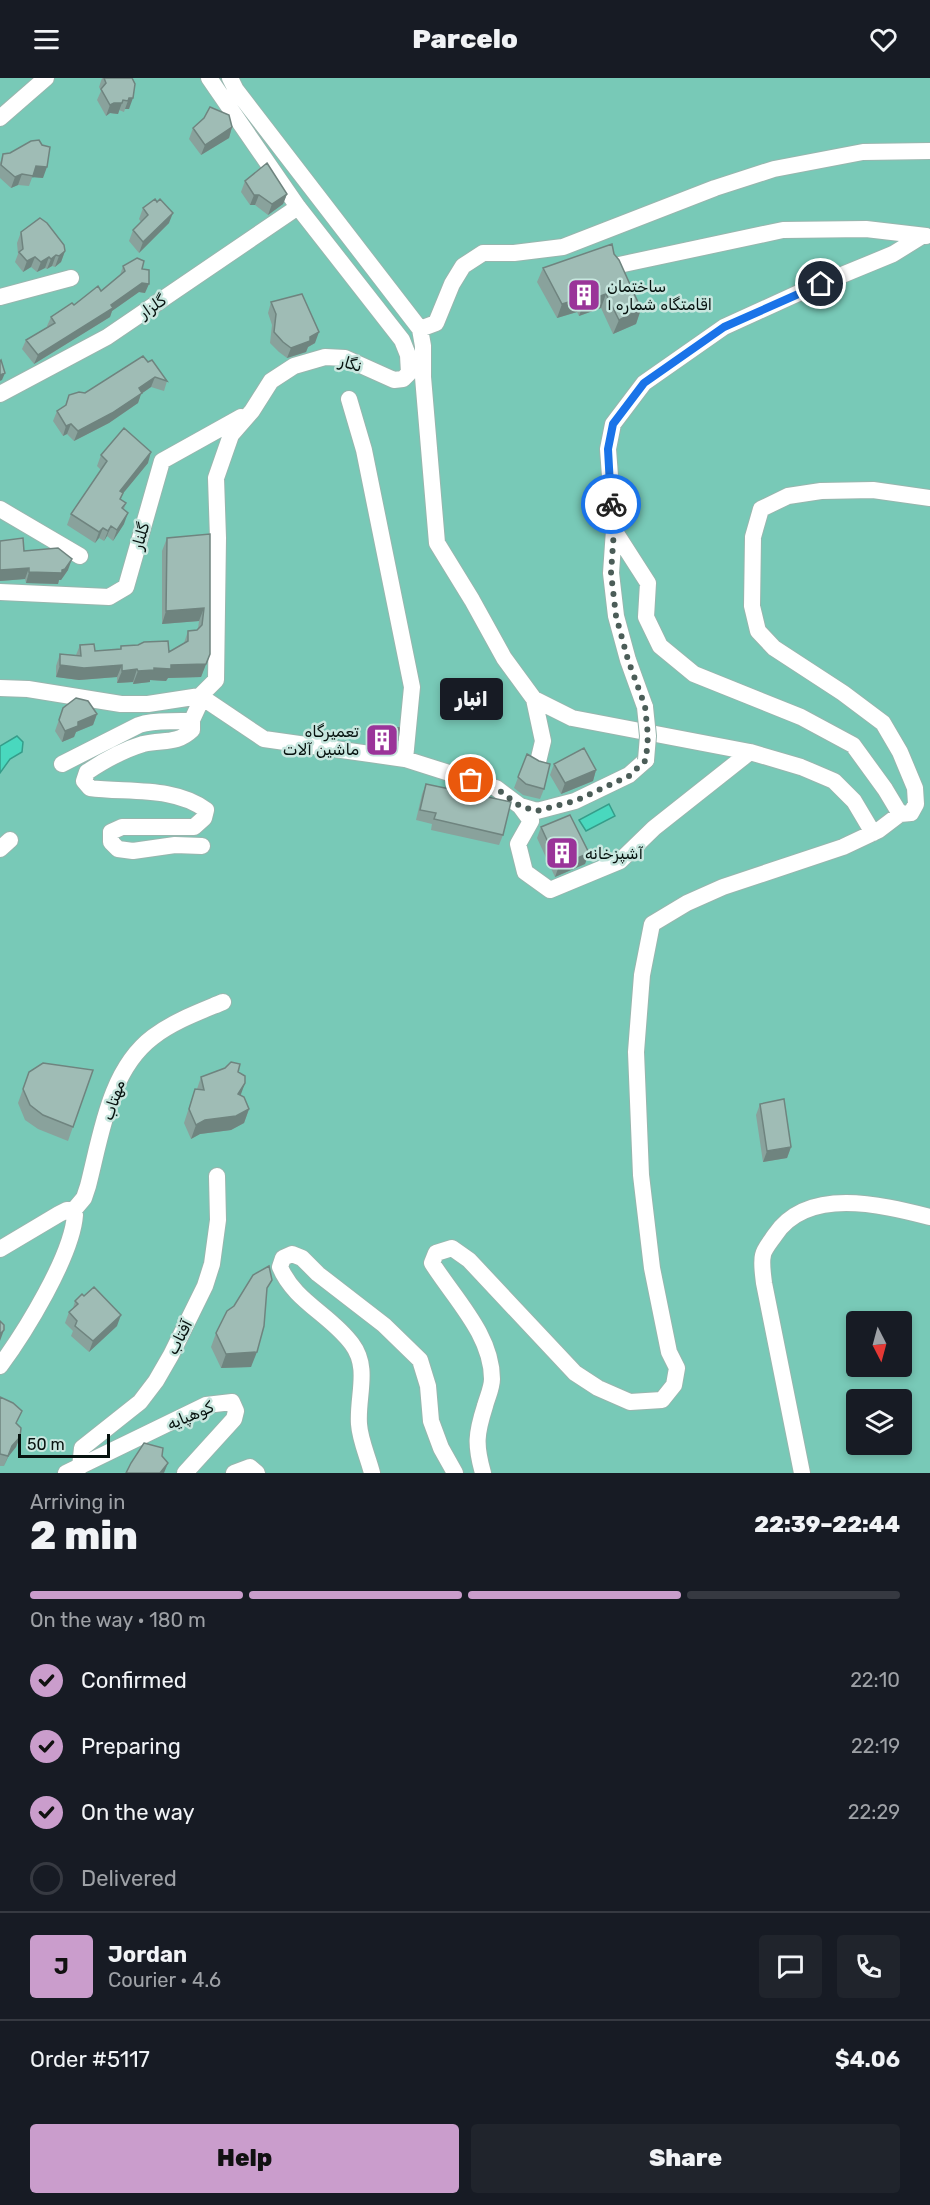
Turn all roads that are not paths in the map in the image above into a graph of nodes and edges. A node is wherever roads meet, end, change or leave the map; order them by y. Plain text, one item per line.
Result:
1 (37, 78) edge
2 (46, 78) edge
3 (209, 78) edge
4 (230, 78) edge
5 (18, 103) junction
6 (0, 118) edge
7 (930, 151) edge
8 (298, 207) junction
9 (926, 236) edge
10 (620, 265) edge
11 (71, 278) dead end
12 (0, 297) edge
13 (420, 329) junction
14 (416, 373) junction
15 (0, 394) edge
16 (349, 399) dead end
17 (252, 411) junction
18 (930, 498) edge
19 (0, 509) edge
20 (614, 530) junction
21 (80, 556) dead end
22 (0, 592) edge
23 (0, 688) edge
24 (200, 696) junction
25 (534, 699) junction
26 (192, 720) junction
27 (750, 752) junction
28 (405, 759) junction
29 (538, 762) edge
30 (62, 764) dead end
31 (520, 806) junction
32 (900, 814) junction
33 (873, 833) junction
34 (202, 846) dead end
35 (223, 1002) dead end
36 (218, 1176) dead end
37 (73, 1211) junction
38 (930, 1217) edge
39 (0, 1249) edge
40 (0, 1366) edge
41 (73, 1470) edge
42 (185, 1473) edge
43 (234, 1473) edge
44 (257, 1473) edge
45 (372, 1473) edge
46 (455, 1473) edge
47 (483, 1473) edge
48 (802, 1473) edge

1 - 5 street
2 - 5 street
3 - 8 street
4 - 13 street
5 - 6 street
7 - 13 street
8 - 14 street
8 - 15 street, گلزار
9 - 10 street
9 - 20 street
11 - 12 street
13 - 14 street
14 - 17 street, نگار
14 - 25 street
16 - 28 street
17 - 22 street, گلنار
17 - 24 street, نگار
18 - 32 street
19 - 21 street
20 - 31 street, bridge
20 - 32 street
23 - 24 street
24 - 26 street, نگار
24 - 28 street
25 - 27 street
25 - 29 street
26 - 30 street
26 - 34 street
27 - 31 street
27 - 33 street
28 - 31 street
32 - 33 street
33 - 47 street
35 - 37 street, مهتاب
36 - 41 street, آفتاب
37 - 39 street
37 - 40 street
38 - 48 street
41 - 42 street, کوهپایه
43 - 44 street
45 - 46 street

